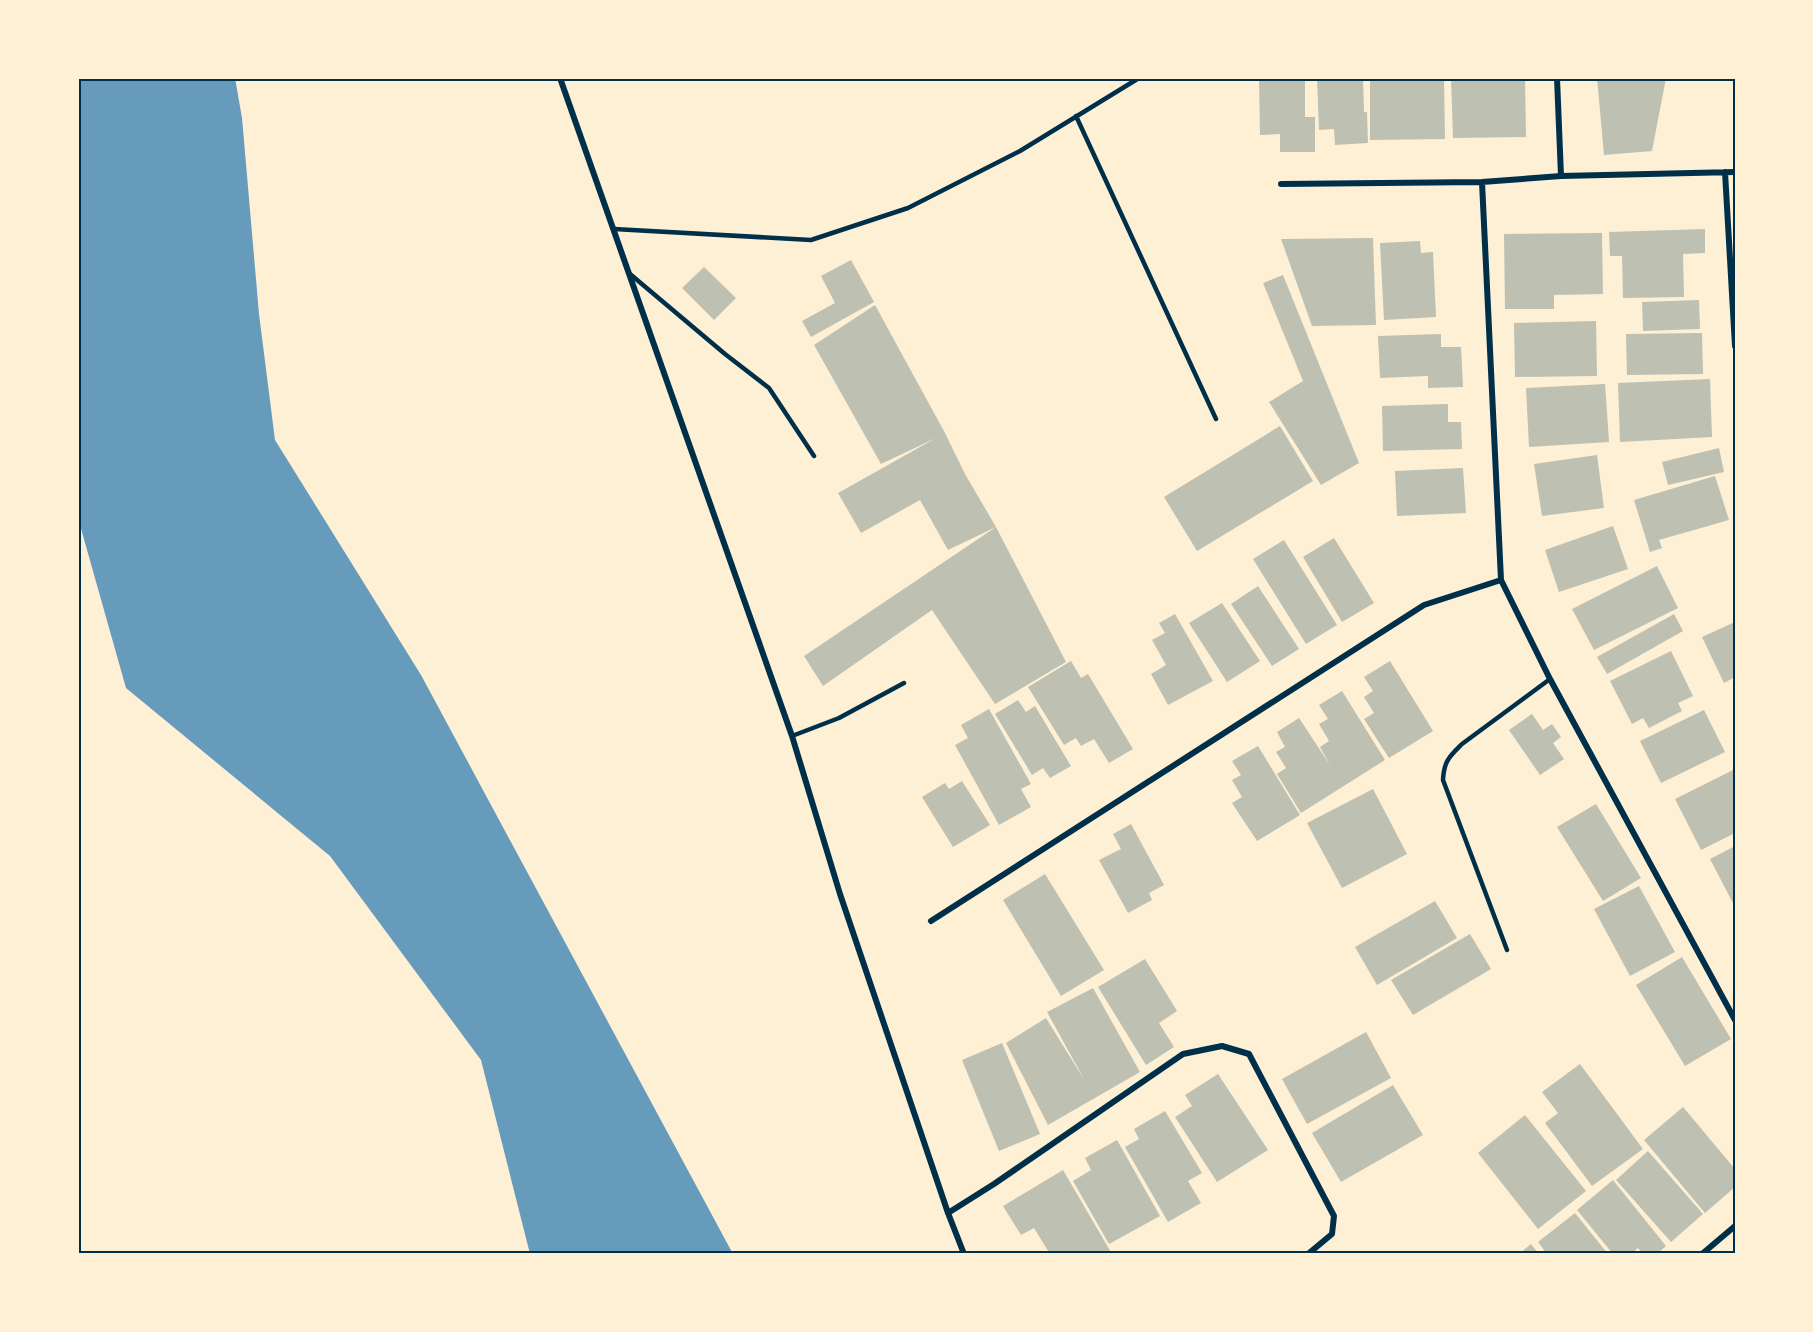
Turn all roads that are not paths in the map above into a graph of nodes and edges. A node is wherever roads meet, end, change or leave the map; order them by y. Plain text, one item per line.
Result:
1 (560, 78) edge
2 (1139, 78) edge
3 (1557, 78) edge
4 (1076, 116) junction
5 (1725, 172) junction
6 (1735, 172) edge
7 (1561, 176) junction
8 (1482, 182) junction
9 (1281, 184) dead end
10 (614, 229) junction
11 (628, 272) junction
12 (1735, 346) edge
13 (1216, 419) dead end
14 (814, 456) dead end
15 (1501, 580) junction
16 (1550, 679) junction
17 (904, 683) dead end
18 (792, 736) junction
19 (931, 921) dead end
20 (1507, 950) dead end
21 (1735, 1020) edge
22 (948, 1213) junction
23 (1735, 1226) edge
24 (964, 1254) edge
25 (1308, 1254) edge
26 (1702, 1254) edge

1 - 10 street
2 - 4 lane
3 - 7 street
4 - 10 lane
4 - 13 lane
5 - 6 street
5 - 7 street
5 - 12 street
7 - 8 street
8 - 9 street
8 - 15 street
10 - 11 street
11 - 14 lane
11 - 18 street
15 - 16 street
15 - 19 street
16 - 20 lane
16 - 21 street
17 - 18 lane
18 - 22 street
22 - 24 street
22 - 25 street
23 - 26 street

